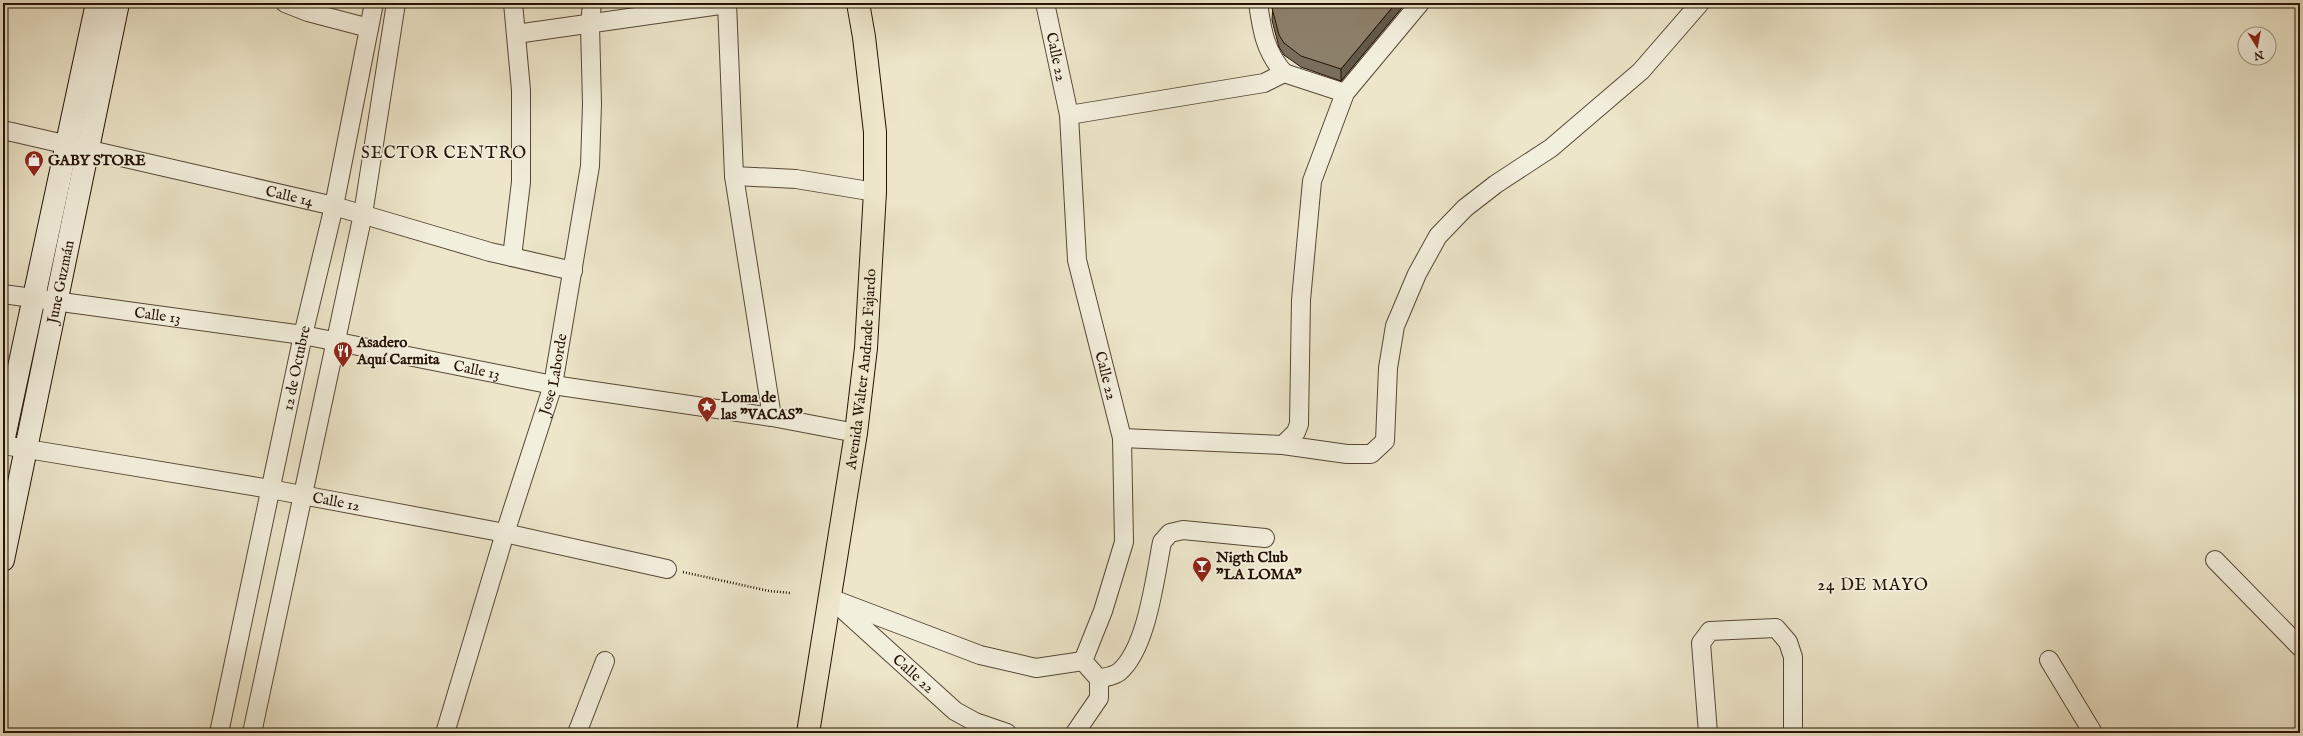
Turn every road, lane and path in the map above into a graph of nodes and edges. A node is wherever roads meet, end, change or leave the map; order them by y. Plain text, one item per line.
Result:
1 (97, 3) edge
2 (118, 3) edge
3 (285, 3) edge
4 (374, 3) edge
5 (396, 3) edge
6 (513, 3) edge
7 (592, 3) edge
8 (858, 3) edge
9 (1045, 3) edge
10 (1258, 3) edge
11 (1420, 3) edge
12 (1700, 3) edge
13 (727, 4) edge
14 (590, 25) junction
15 (369, 28) junction
16 (516, 34) junction
17 (1284, 73) junction
18 (1344, 93) junction
19 (1069, 115) junction
20 (3, 130) edge
21 (66, 144) junction
22 (90, 148) junction
23 (734, 176) junction
24 (875, 192) junction
25 (334, 206) junction
26 (363, 214) junction
27 (512, 257) junction
28 (573, 271) junction
29 (3, 294) edge
30 (33, 298) junction
31 (57, 303) junction
32 (303, 336) junction
33 (335, 342) junction
34 (553, 385) junction
35 (772, 417) junction
36 (856, 433) junction
37 (1122, 438) junction
38 (3, 443) edge
39 (1283, 446) junction
40 (26, 449) junction
41 (270, 489) junction
42 (302, 496) junction
43 (505, 533) junction
44 (1265, 538) dead end
45 (3, 560) edge
46 (2214, 560) dead end
47 (667, 569) joint
48 (791, 593) dead end
49 (830, 598) junction
50 (2300, 647) edge
51 (1083, 660) junction
52 (2049, 660) dead end
53 (605, 662) dead end
54 (1098, 679) junction
55 (220, 733) edge
56 (252, 733) edge
57 (445, 733) edge
58 (577, 733) edge
59 (808, 733) edge
60 (1007, 733) edge
61 (1075, 733) edge
62 (1708, 733) edge
63 (1793, 733) edge
64 (2093, 733) edge

1 - 21 street, June Guzmán
2 - 22 street, June Guzmán
3 - 15 street
4 - 15 street, 12 de Octubre
5 - 26 street
6 - 16 street
7 - 14 street, Jose Laborde
8 - 24 main road, Avenida Walter Andrade Fajardo
9 - 19 street, Calle 22
10 - 17 street
11 - 18 street
12 - 39 street
13 - 14 street
13 - 23 street
14 - 16 street
14 - 28 street, Jose Laborde
15 - 25 street, 12 de Octubre
16 - 27 street
17 - 18 street
17 - 19 street
18 - 39 street
19 - 37 street, Calle 22
20 - 21 street, Calle 14
21 - 22 street, Calle 14
21 - 30 street, June Guzmán
22 - 25 street, Calle 14
22 - 31 street, June Guzmán
23 - 24 street
23 - 35 street
24 - 36 main road, Avenida Walter Andrade Fajardo
25 - 26 street, Calle 14
25 - 32 street, 12 de Octubre
26 - 27 street, Calle 14
26 - 33 street
27 - 28 street, Calle 14
28 - 34 street, Jose Laborde
29 - 30 street, Calle 13
30 - 31 street, Calle 13
30 - 38 street, June Guzmán
31 - 32 street, Calle 13
31 - 40 street, June Guzmán
32 - 33 street, Calle 13
32 - 41 street, 12 de Octubre
33 - 34 street, Calle 13
33 - 42 street
34 - 35 street, Calle 13
34 - 43 street, Jose Laborde
35 - 36 street, Calle 13
36 - 49 main road, Avenida Walter Andrade Fajardo
37 - 39 street
37 - 51 street, Calle 22
38 - 40 street, Calle 12
40 - 41 street, Calle 12
40 - 45 street, June Guzmán
41 - 42 street, Calle 12
41 - 55 street, 12 de Octubre
42 - 43 street, Calle 12
42 - 56 street
43 - 47 street, Calle 12
43 - 57 street, Jose Laborde
44 - 54 street
46 - 50 street
47 - 48 path
49 - 51 street
49 - 59 main road, Avenida Walter Andrade Fajardo
49 - 60 street, Calle 22
51 - 54 street
52 - 64 street
53 - 58 street
54 - 61 street
62 - 63 street

